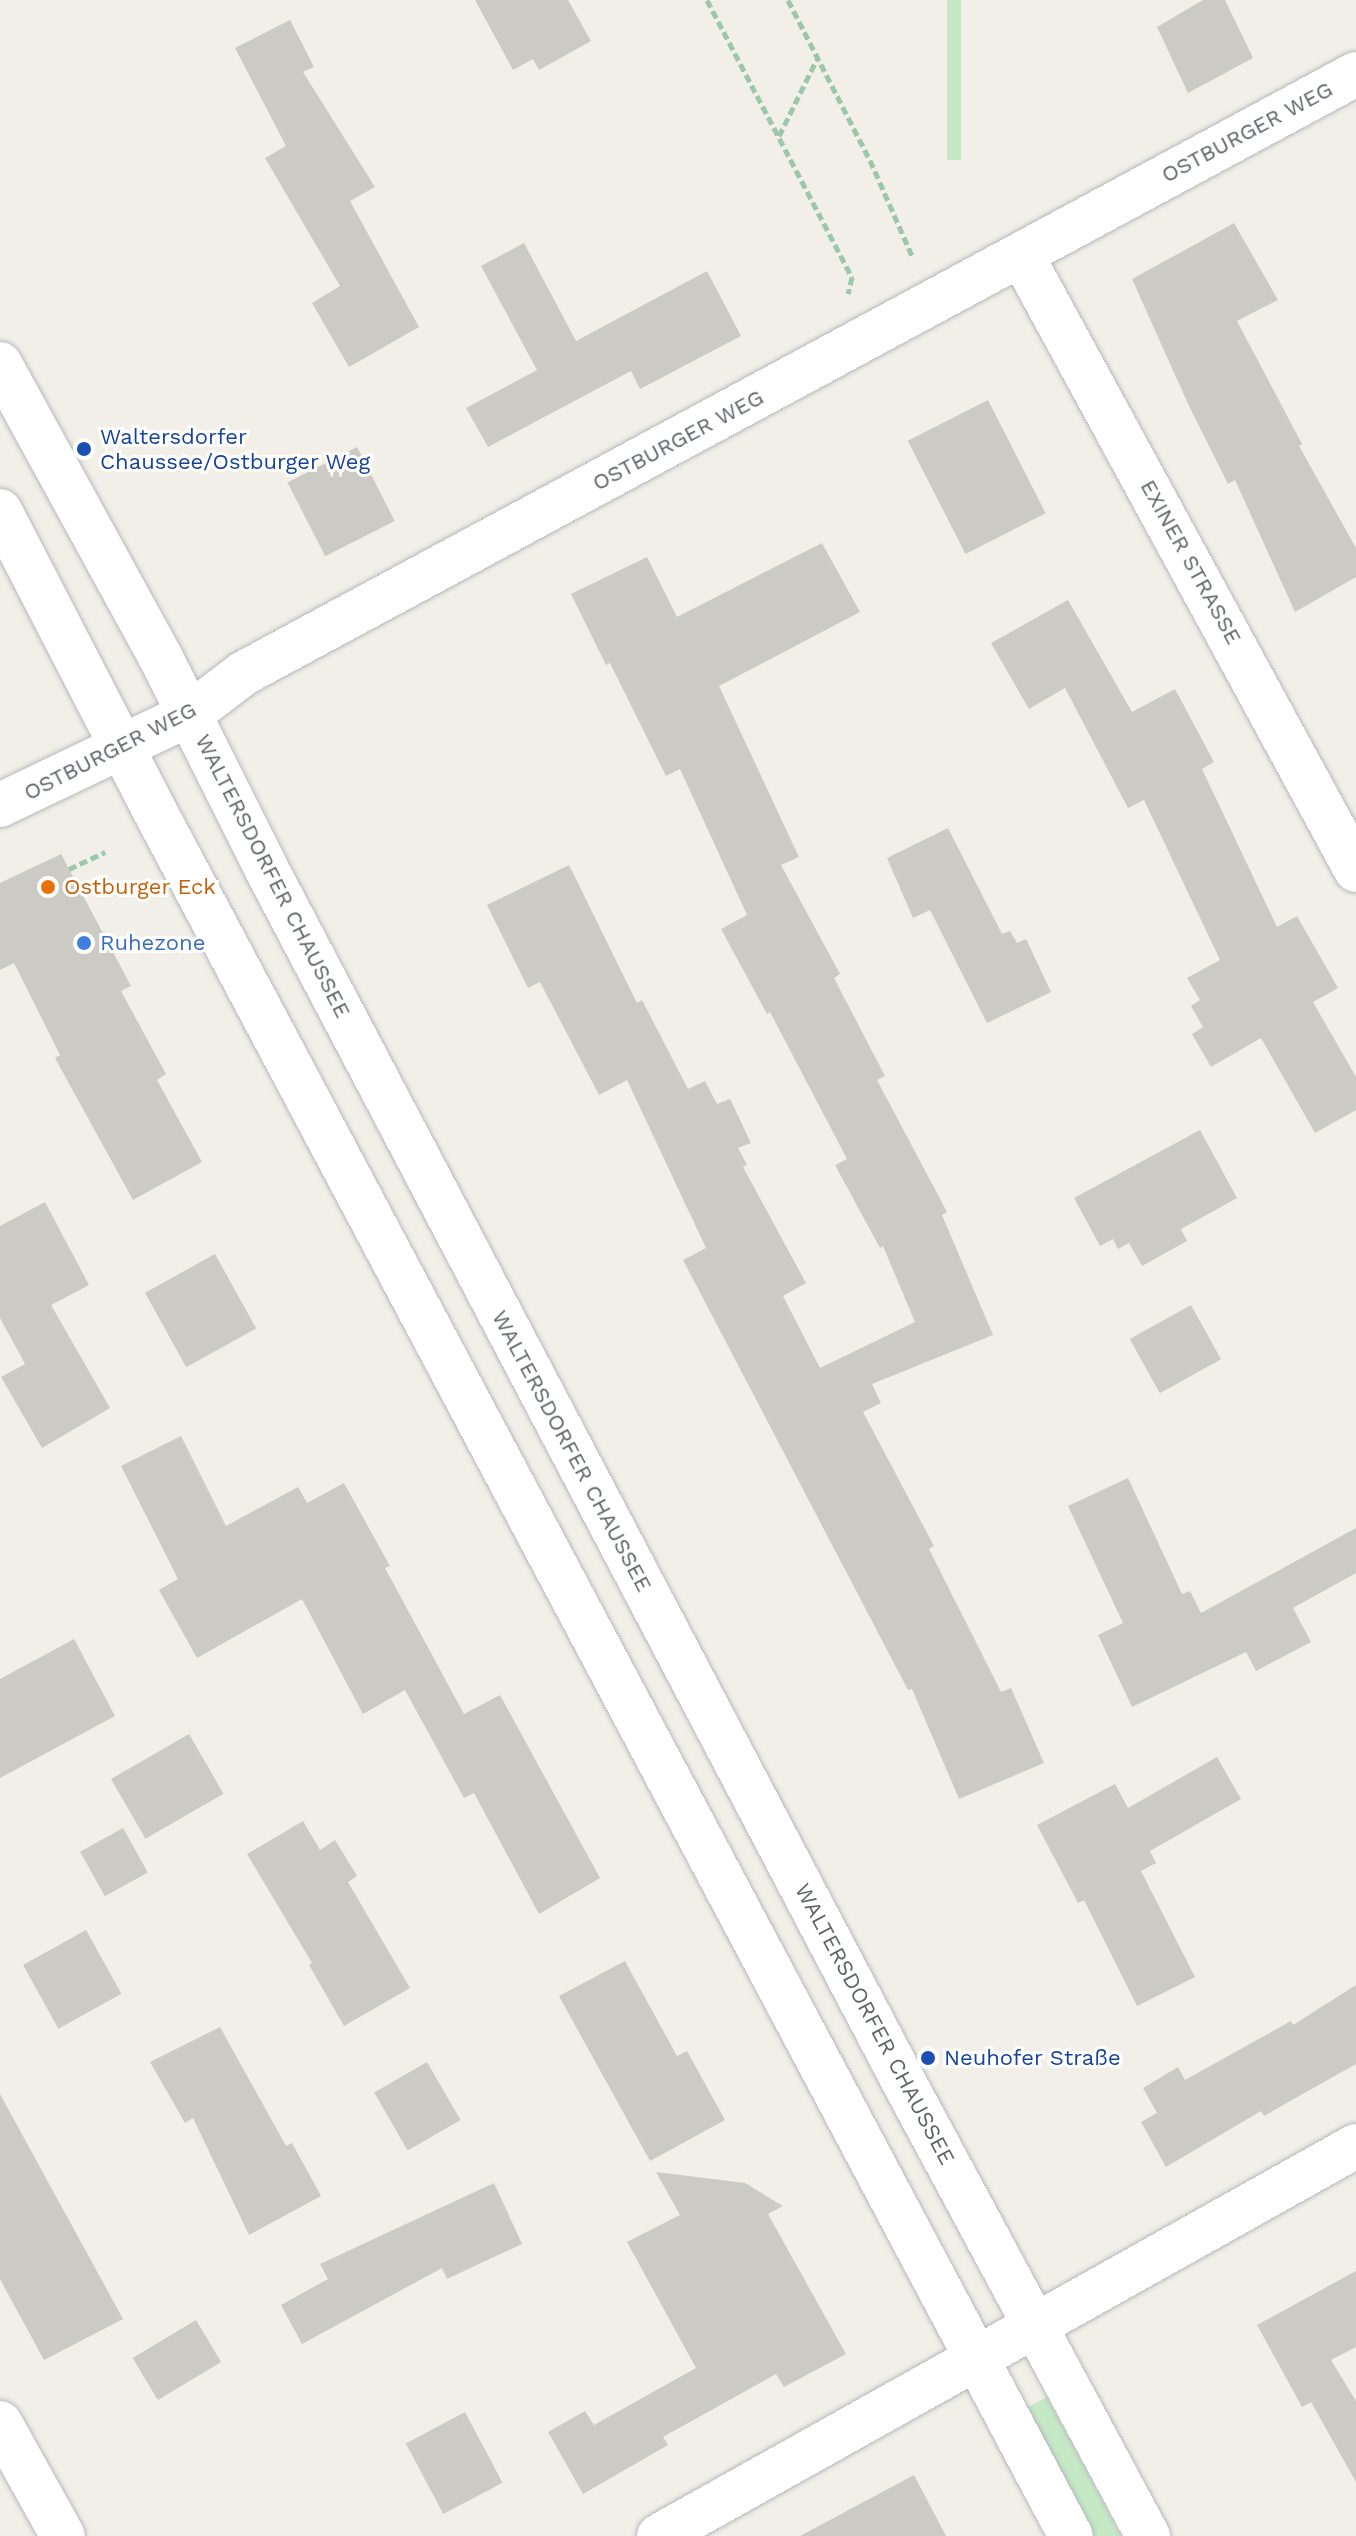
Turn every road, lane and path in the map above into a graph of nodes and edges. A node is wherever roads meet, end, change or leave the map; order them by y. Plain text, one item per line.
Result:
1 (707, 0) edge
2 (788, 0) edge
3 (818, 58) junction
4 (1356, 74) edge
5 (779, 136) junction
6 (1022, 256) junction
7 (917, 269) dead end
8 (846, 302) dead end
9 (0, 364) edge
10 (0, 511) edge
11 (190, 714) junction
12 (122, 746) junction
13 (0, 805) edge
14 (105, 852) dead end
15 (69, 869) dead end
16 (1356, 870) edge
17 (1356, 2146) edge
18 (1036, 2325) junction
19 (976, 2358) junction
20 (0, 2423) edge
21 (63, 2536) edge
22 (659, 2536) edge
23 (1071, 2536) edge
24 (1148, 2536) edge

1 - 5 path
2 - 3 path
3 - 5 path
3 - 7 path
4 - 6 main road, OSTBURGER WEG
5 - 8 path
6 - 11 main road, OSTBURGER WEG
6 - 16 main road, EXINER STRASSE
9 - 11 main road, WALTERSDORFER CHAUSSEE
10 - 12 main road
11 - 12 main road, OSTBURGER WEG
11 - 18 main road, WALTERSDORFER CHAUSSEE
12 - 13 main road, OSTBURGER WEG
12 - 19 main road
14 - 15 path
17 - 18 main road
18 - 19 main road
18 - 24 main road, WALTERSDORFER CHAUSSEE
19 - 22 main road
19 - 23 main road
20 - 21 main road

